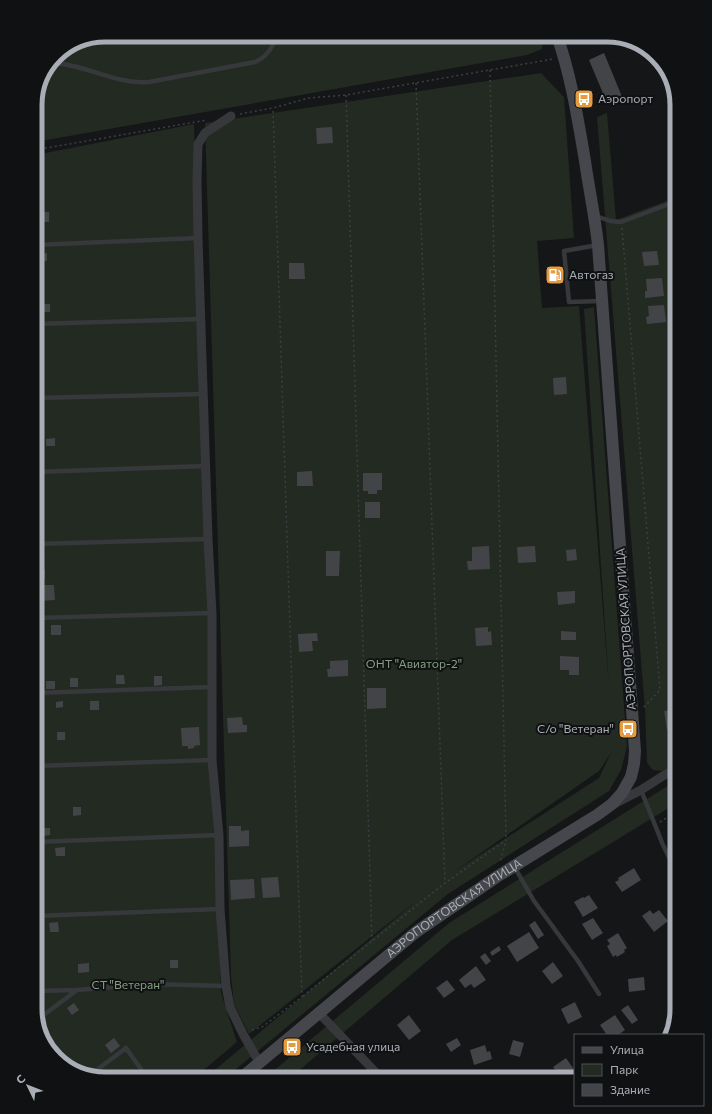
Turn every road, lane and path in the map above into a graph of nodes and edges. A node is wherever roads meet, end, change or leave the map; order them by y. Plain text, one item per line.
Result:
1 (274, 42) edge
2 (561, 42) edge
3 (563, 57) junction
4 (58, 64) edge
5 (490, 70) junction
6 (416, 83) junction
7 (346, 95) junction
8 (273, 108) junction
9 (231, 116) joint
10 (208, 120) dead end
11 (42, 149) edge
12 (670, 204) edge
13 (595, 216) junction
14 (622, 222) junction
15 (198, 238) junction
16 (42, 244) edge
17 (598, 246) junction
18 (602, 300) junction
19 (202, 319) junction
20 (42, 324) edge
21 (204, 394) junction
22 (42, 398) edge
23 (206, 466) junction
24 (42, 472) edge
25 (208, 538) junction
26 (42, 544) edge
27 (212, 613) junction
28 (42, 618) edge
29 (212, 687) junction
30 (42, 693) edge
31 (633, 720) junction
32 (212, 760) junction
33 (42, 766) edge
34 (670, 771) edge
35 (641, 790) junction
36 (604, 810) junction
37 (670, 816) edge
38 (656, 825) junction
39 (219, 835) junction
40 (506, 840) junction
41 (42, 842) edge
42 (670, 857) edge
43 (514, 866) junction
44 (498, 876) junction
45 (444, 883) junction
46 (220, 909) junction
47 (42, 916) edge
48 (372, 940) junction
49 (226, 986) junction
50 (77, 990) junction
51 (42, 991) edge
52 (600, 994) dead end
53 (302, 997) junction
54 (318, 1012) junction
55 (43, 1016) edge
56 (243, 1034) junction
57 (259, 1062) junction
58 (95, 1071) edge
59 (143, 1072) edge
60 (248, 1072) edge
61 (375, 1072) edge

1 - 4 lane
2 - 3 street, АЭРОПОРТОВСКАЯ УЛИЦА
3 - 5 path
3 - 13 street, АЭРОПОРТОВСКАЯ УЛИЦА
5 - 6 path
5 - 40 path
6 - 7 path
6 - 45 path
7 - 8 path
7 - 48 path
8 - 9 path
8 - 53 path
9 - 15 street
10 - 11 path
12 - 14 lane
13 - 14 lane
13 - 17 street, АЭРОПОРТОВСКАЯ УЛИЦА
14 - 31 path
15 - 16 lane
15 - 19 street
17 - 18 street, АЭРОПОРТОВСКАЯ УЛИЦА
17 - 18 lane
18 - 31 street, АЭРОПОРТОВСКАЯ УЛИЦА
19 - 20 lane
19 - 21 street
21 - 22 lane
21 - 23 street
23 - 24 lane
23 - 25 street
25 - 26 lane
25 - 27 street
27 - 28 lane
27 - 29 street
29 - 30 lane
29 - 32 street
31 - 36 street, АЭРОПОРТОВСКАЯ УЛИЦА
32 - 33 lane
32 - 39 street
34 - 35 street
35 - 36 street
35 - 38 lane
36 - 43 street, АЭРОПОРТОВСКАЯ УЛИЦА
37 - 38 path
38 - 42 lane
39 - 41 lane
39 - 46 street
40 - 44 path
40 - 45 path
43 - 44 street, АЭРОПОРТОВСКАЯ УЛИЦА
43 - 52 lane
44 - 54 street, АЭРОПОРТОВСКАЯ УЛИЦА
45 - 48 path
46 - 47 lane
46 - 49 street
48 - 53 path
49 - 50 lane
49 - 56 street
50 - 51 lane
50 - 55 lane
53 - 56 path
54 - 57 street, АЭРОПОРТОВСКАЯ УЛИЦА
54 - 61 street
56 - 57 street
57 - 60 street, АЭРОПОРТОВСКАЯ УЛИЦА
58 - 59 lane

